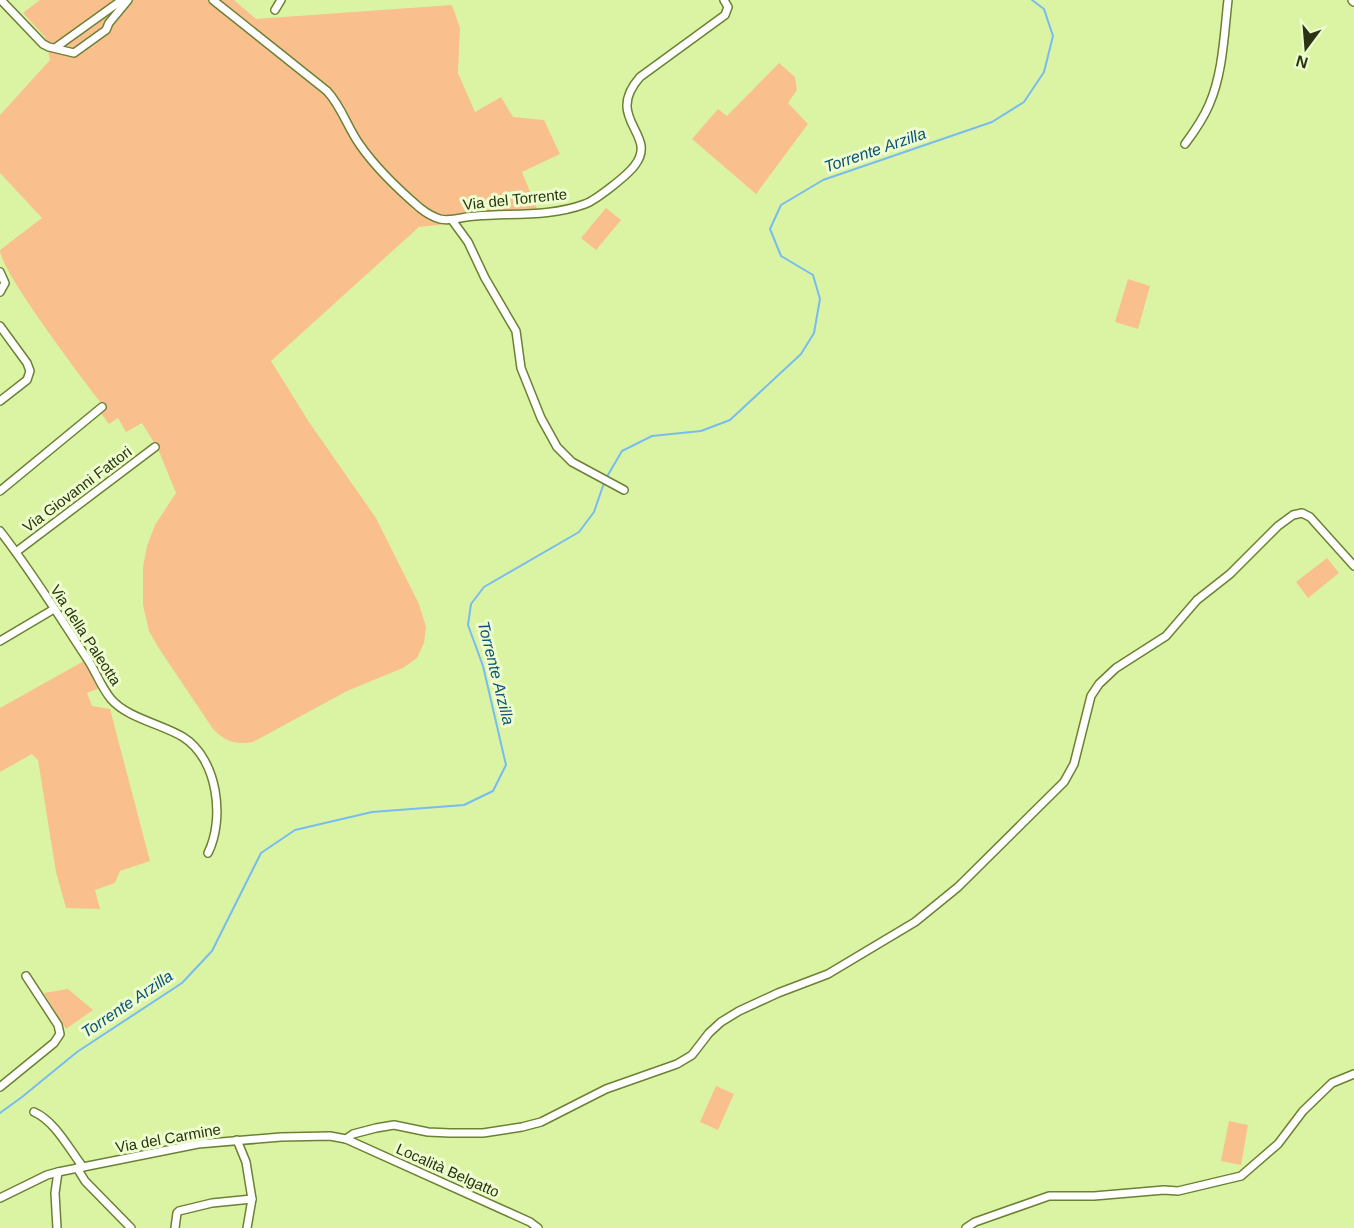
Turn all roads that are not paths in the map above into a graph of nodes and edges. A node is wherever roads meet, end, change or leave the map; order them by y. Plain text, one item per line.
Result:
1 (122, 0) edge
2 (128, 0) edge
3 (213, 0) edge
4 (281, 0) edge
5 (724, 0) edge
6 (1228, 0) edge
7 (2, 3) edge
8 (275, 10) dead end
9 (56, 48) junction
10 (1185, 144) dead end
11 (452, 220) junction
12 (0, 272) edge
13 (0, 292) edge
14 (0, 327) edge
15 (0, 401) edge
16 (102, 407) dead end
17 (155, 447) dead end
18 (624, 490) dead end
19 (0, 491) edge
20 (0, 531) edge
21 (16, 552) junction
22 (1354, 566) edge
23 (54, 609) junction
24 (0, 641) edge
25 (208, 853) dead end
26 (26, 976) dead end
27 (1354, 1074) edge
28 (2, 1082) edge
29 (34, 1112) dead end
30 (346, 1139) junction
31 (237, 1140) junction
32 (80, 1168) junction
33 (58, 1172) junction
34 (47, 1175) junction
35 (55, 1192) junction
36 (0, 1198) edge
37 (252, 1199) junction
38 (57, 1228) edge
39 (131, 1228) edge
40 (175, 1228) edge
41 (247, 1228) edge
42 (538, 1228) edge
43 (966, 1228) edge

1 - 9 street
2 - 9 street
3 - 11 street
4 - 8 street
5 - 11 street, Via del Torrente
6 - 10 street
7 - 9 street
11 - 18 street
12 - 13 street
14 - 15 street
16 - 19 street
17 - 21 street, Via Giovanni Fattori
20 - 21 street, Via della Paleotta
21 - 23 street, Via della Paleotta
22 - 30 street
23 - 24 street
23 - 25 street, Via della Paleotta
26 - 28 street
27 - 43 street
29 - 32 street
30 - 31 street, Via del Carmine
30 - 42 street, Località Belgatto
31 - 32 street, Via del Carmine
31 - 37 street
32 - 33 street, Via del Carmine
32 - 39 street
33 - 34 street, Via del Carmine
33 - 35 street
34 - 35 street
34 - 36 street, Via del Carmine
35 - 38 street
37 - 40 street
37 - 41 street

